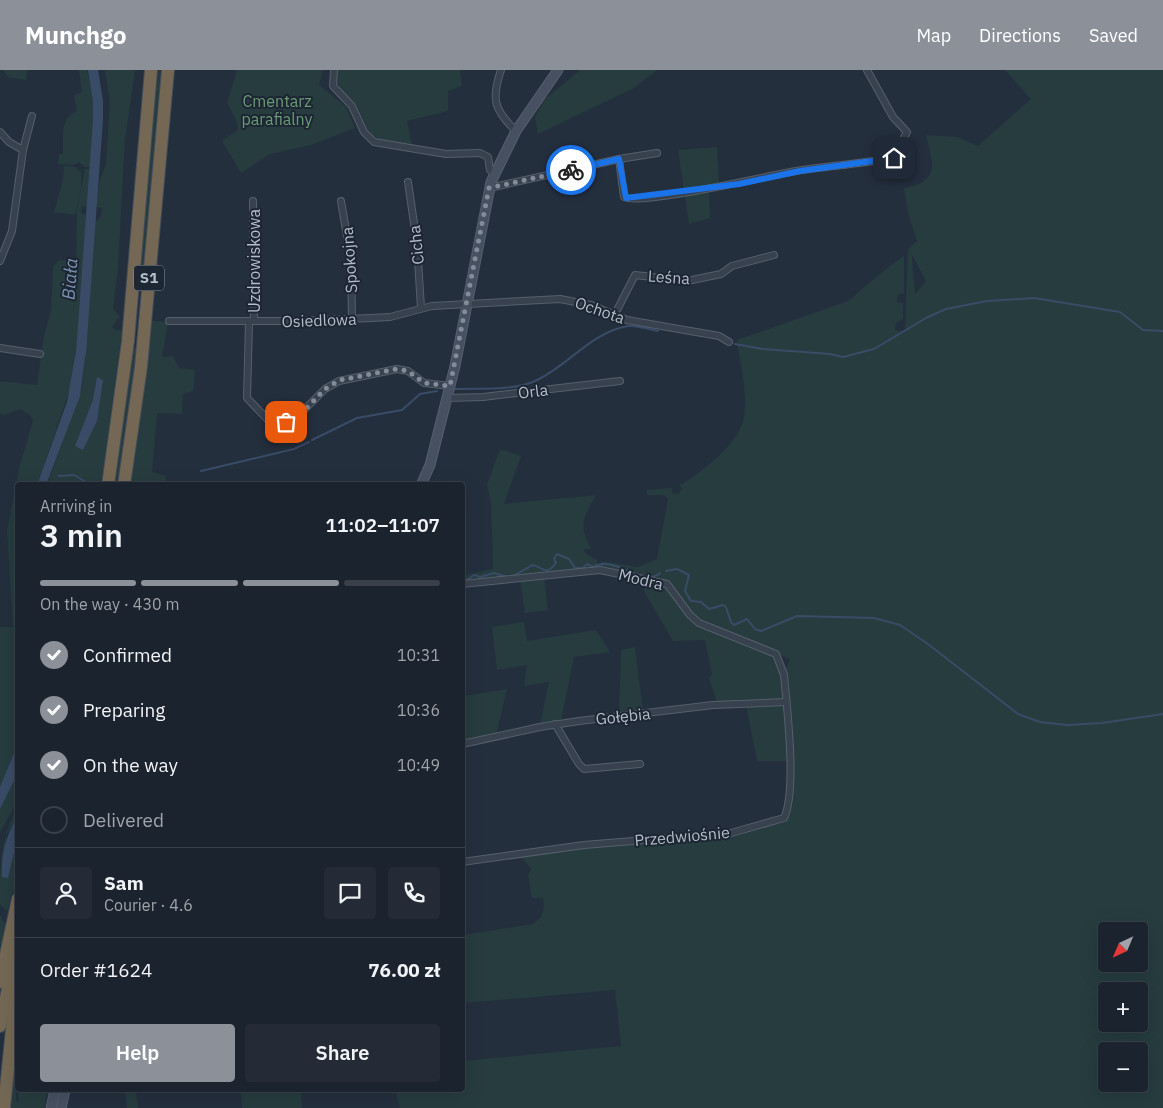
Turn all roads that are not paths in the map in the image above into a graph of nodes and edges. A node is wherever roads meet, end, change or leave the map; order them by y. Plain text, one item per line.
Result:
1 (151, 70) edge
2 (168, 70) edge
3 (334, 70) edge
4 (501, 70) edge
5 (558, 70) edge
6 (867, 70) edge
7 (32, 116) dead end
8 (516, 131) junction
9 (0, 132) edge
10 (23, 150) junction
11 (657, 153) dead end
12 (619, 159) junction
13 (494, 174) junction
14 (408, 182) dead end
15 (489, 188) junction
16 (254, 201) dead end
17 (342, 201) dead end
18 (774, 255) dead end
19 (0, 261) edge
20 (467, 304) junction
21 (421, 308) junction
22 (614, 316) junction
23 (352, 319) junction
24 (169, 321) dead end
25 (252, 322) junction
26 (729, 342) dead end
27 (0, 348) edge
28 (40, 354) dead end
29 (620, 381) dead end
30 (450, 386) junction
31 (447, 398) junction
32 (108, 482) edge
33 (124, 482) edge
34 (422, 482) edge
35 (465, 585) edge
36 (786, 702) junction
37 (555, 724) junction
38 (465, 743) edge
39 (640, 764) dead end
40 (465, 862) edge
41 (15, 914) edge
42 (15, 956) edge
43 (0, 982) edge
44 (15, 1006) edge
45 (14, 1010) junction
46 (0, 1026) edge
47 (0, 1076) edge
48 (55, 1092) edge
49 (65, 1092) edge
50 (4, 1108) edge
51 (51, 1108) edge
52 (61, 1108) edge

1 - 32 highway, S1
2 - 33 highway, S1
3 - 13 street
4 - 8 street
5 - 8 main road
6 - 12 street
7 - 10 street
8 - 13 main road
9 - 10 street
10 - 19 street
11 - 12 street
12 - 15 street
13 - 15 main road
14 - 21 street, Cicha
15 - 20 main road
16 - 25 street, Uzdrowiskowa
17 - 23 street, Spokojna
18 - 22 street, Leśna
20 - 21 street, Osiedlowa
20 - 22 street, Ochota
20 - 30 main road
21 - 23 street, Osiedlowa
22 - 26 street, Ochota
23 - 25 street, Osiedlowa
24 - 25 street, Osiedlowa
25 - 30 street, Uzdrowiskowa
27 - 28 street
29 - 31 street, Orla
30 - 31 main road
31 - 34 main road
35 - 36 street, Modra
36 - 37 street, Gołębia
36 - 40 street, Przedwiośnie
37 - 38 street, Gołębia
37 - 39 street
41 - 43 highway
42 - 46 highway
44 - 45 highway
45 - 47 highway
45 - 50 highway
48 - 51 main road
49 - 52 main road

